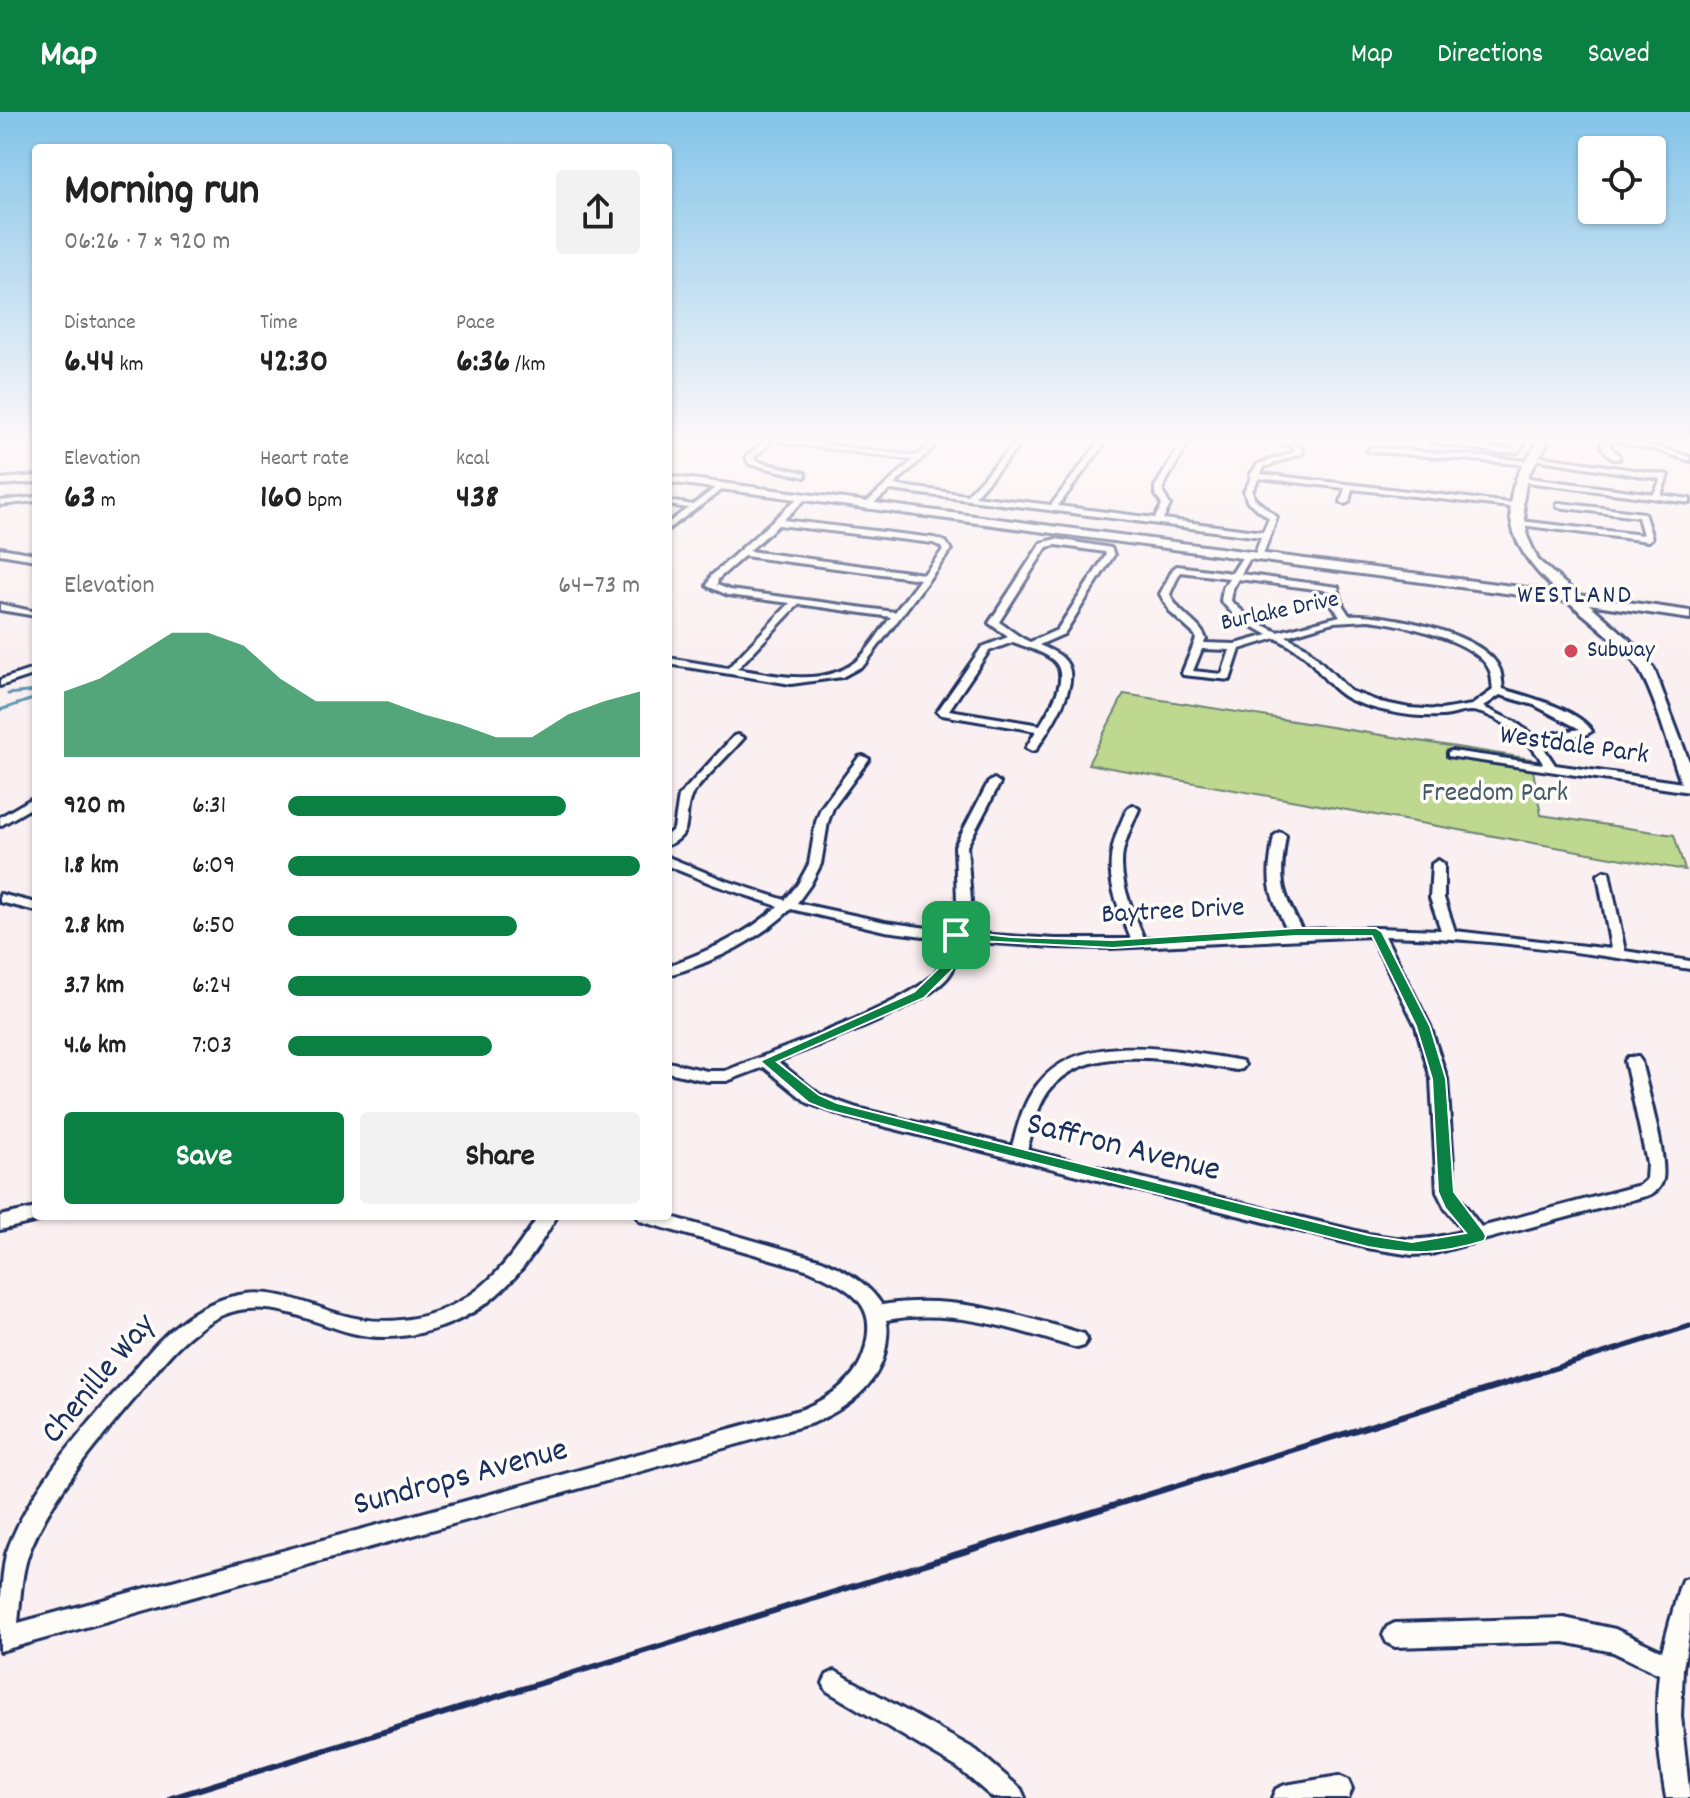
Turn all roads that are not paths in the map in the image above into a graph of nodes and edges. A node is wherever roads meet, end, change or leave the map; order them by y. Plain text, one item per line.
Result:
1 (961, 521) edge
2 (1158, 521) edge
3 (1273, 521) edge
4 (1643, 521) edge
5 (776, 522) joint
6 (1520, 523) joint
7 (1267, 535) junction
8 (1084, 540) junction
9 (0, 551) edge
10 (741, 553) junction
11 (32, 556) edge
12 (1253, 556) junction
13 (926, 577) junction
14 (1236, 577) junction
15 (1573, 598) junction
16 (797, 601) junction
17 (0, 607) edge
18 (32, 614) edge
19 (897, 615) junction
20 (1690, 615) edge
21 (1346, 617) junction
22 (1279, 636) junction
23 (1013, 638) junction
24 (1029, 646) junction
25 (1200, 646) junction
26 (1236, 647) junction
27 (672, 662) edge
28 (730, 671) junction
29 (32, 672) edge
30 (0, 683) edge
31 (1498, 691) junction
32 (1475, 708) junction
33 (1042, 729) junction
34 (738, 738) dead end
35 (1535, 740) junction
36 (1032, 748) dead end
37 (1452, 754) dead end
38 (863, 759) dead end
39 (1551, 768) junction
40 (994, 783) dead end
41 (1690, 787) edge
42 (32, 802) edge
43 (1133, 809) dead end
44 (0, 822) edge
45 (1280, 836) dead end
46 (672, 837) edge
47 (672, 862) edge
48 (1438, 864) dead end
49 (1604, 875) dead end
50 (0, 898) edge
51 (787, 903) junction
52 (32, 906) edge
53 (1296, 932) junction
54 (1376, 932) junction
55 (1449, 934) junction
56 (956, 935) junction
57 (1139, 943) junction
58 (1619, 954) junction
59 (1690, 965) edge
60 (672, 969) edge
61 (767, 1061) junction
62 (1633, 1061) dead end
63 (1237, 1065) dead end
64 (672, 1068) edge
65 (1018, 1153) junction
66 (32, 1216) edge
67 (545, 1220) edge
68 (660, 1220) edge
69 (1, 1226) edge
70 (1478, 1236) junction
71 (875, 1314) junction
72 (1077, 1340) dead end
73 (1690, 1588) edge
74 (1395, 1635) dead end
75 (2, 1638) edge
76 (1669, 1667) junction
77 (835, 1683) dead end
78 (1339, 1789) dead end
79 (1012, 1798) edge
80 (1285, 1798) edge
81 (1679, 1798) edge

1 - 8 street
2 - 7 street
3 - 7 street
4 - 6 street
5 - 10 street
5 - 13 street
6 - 15 main road
7 - 12 street
8 - 12 street
8 - 23 street
8 - 24 street
9 - 11 street
10 - 13 street
10 - 16 street
12 - 14 street
12 - 15 street
13 - 19 street
14 - 21 street
14 - 22 street
14 - 25 street
15 - 20 main road
15 - 41 main road
16 - 19 street
16 - 28 street
17 - 18 street
19 - 28 street
21 - 22 street, Burlake Drive
21 - 31 street, Burlake Drive
22 - 26 street, Burlake Drive
22 - 32 street
23 - 24 street
23 - 33 street
24 - 33 street
25 - 26 street, Burlake Drive
25 - 26 street
27 - 28 street
29 - 30 street
31 - 32 street
31 - 35 street
32 - 35 street
33 - 36 street
34 - 46 street
35 - 39 street
37 - 39 street, Westdale Park
38 - 51 street
39 - 41 street, Westdale Park
40 - 56 street
42 - 44 street
43 - 57 street
45 - 53 street
47 - 51 street, Baytree Drive
48 - 55 street
49 - 58 street
50 - 52 street
51 - 56 street, Baytree Drive
51 - 60 street
53 - 54 street, Baytree Drive
53 - 57 street, Baytree Drive
54 - 55 street, Baytree Drive
54 - 70 street
55 - 58 street, Baytree Drive
56 - 57 street, Baytree Drive
56 - 61 street
58 - 59 street, Baytree Drive
61 - 64 street
61 - 65 street, Saffron Avenue
62 - 70 street, Saffron Avenue
63 - 65 street
65 - 70 street, Saffron Avenue
66 - 69 street
67 - 75 street, Chenille Way
68 - 71 street
71 - 72 street
71 - 75 street, Sundrops Avenue
73 - 76 street
74 - 76 street
76 - 81 street
77 - 79 street
78 - 80 street

